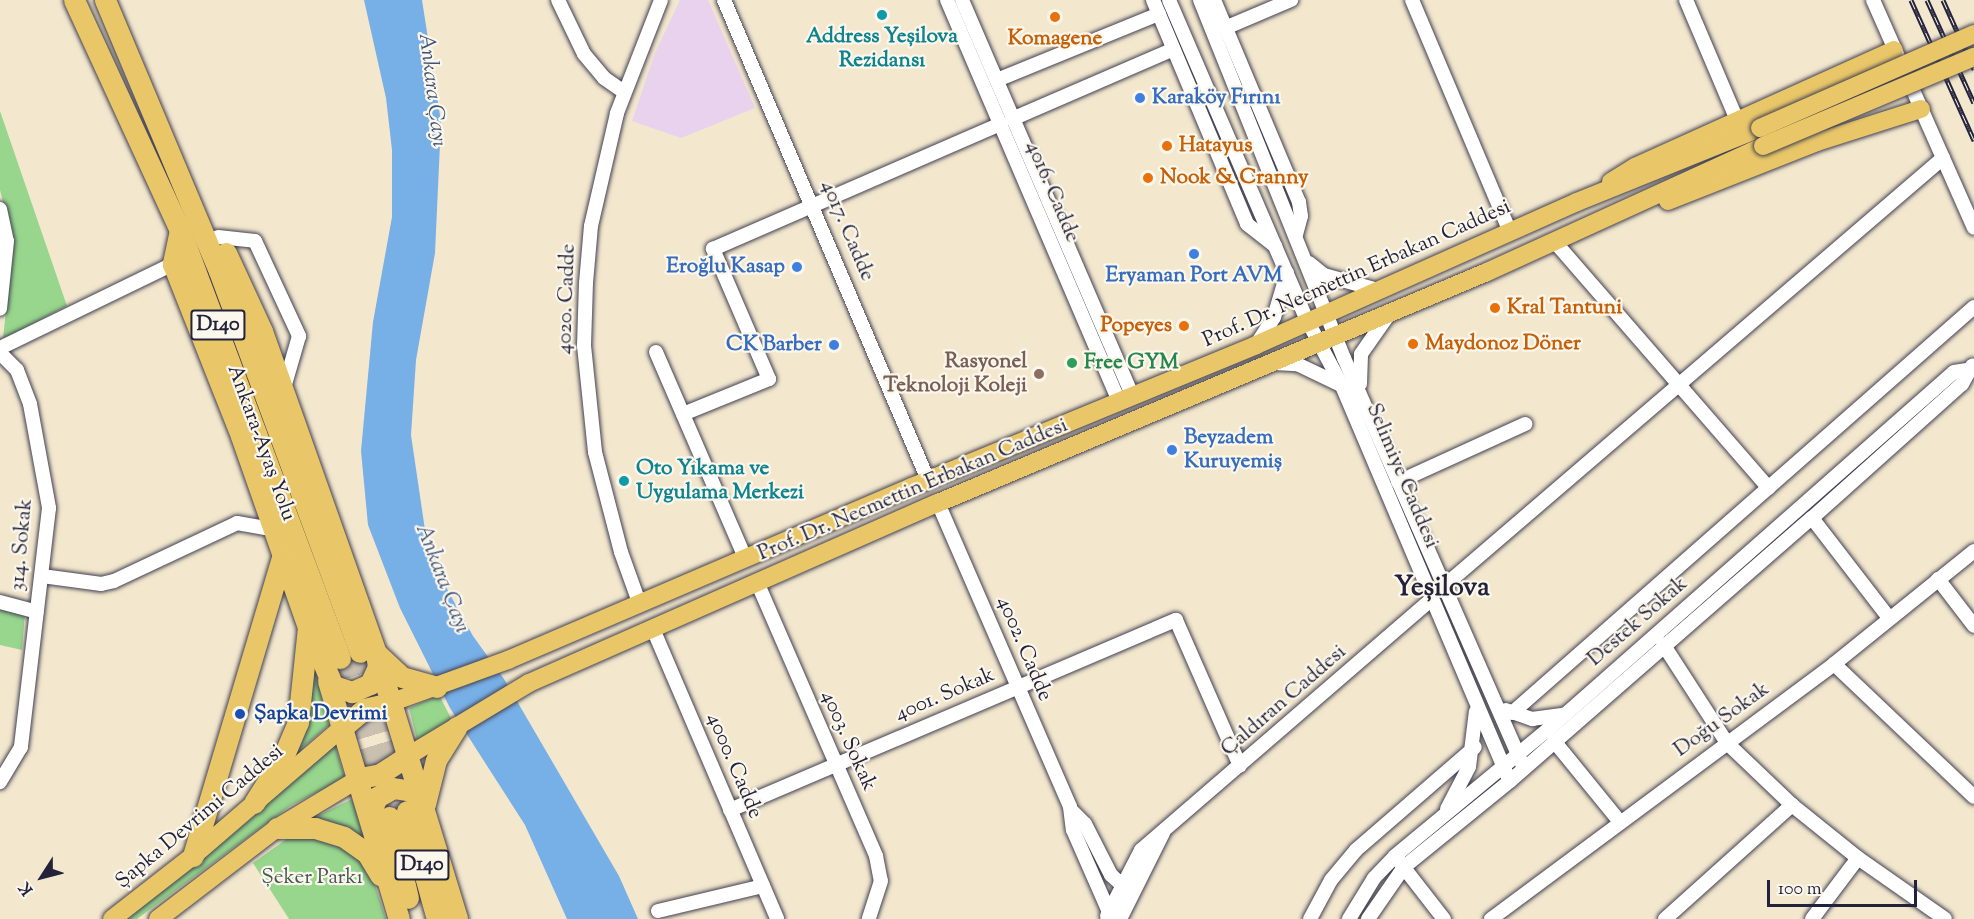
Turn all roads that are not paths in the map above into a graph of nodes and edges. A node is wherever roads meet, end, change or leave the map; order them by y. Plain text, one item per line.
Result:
1 (74, 0) edge
2 (105, 0) edge
3 (558, 0) edge
4 (661, 0) edge
5 (724, 0) edge
6 (947, 0) edge
7 (962, 0) edge
8 (1153, 0) edge
9 (1169, 0) edge
10 (1200, 0) edge
11 (1214, 0) edge
12 (1291, 0) edge
13 (1412, 0) edge
14 (1686, 0) edge
15 (1873, 0) edge
16 (1159, 14) junction
17 (1225, 28) junction
18 (1972, 34) edge
19 (1174, 48) junction
20 (1894, 50) junction
21 (1974, 57) edge
22 (997, 80) junction
23 (624, 92) junction
24 (1922, 109) junction
25 (1737, 120) junction
26 (1006, 121) junction
27 (1761, 137) junction
28 (1943, 158) junction
29 (1577, 202) junction
30 (813, 204) junction
31 (190, 206) junction
32 (0, 209) edge
33 (1611, 216) junction
34 (1974, 228) edge
35 (180, 230) junction
36 (1510, 232) junction
37 (1296, 235) junction
38 (218, 237) junction
39 (1554, 241) junction
40 (1275, 246) junction
41 (1305, 258) junction
42 (173, 264) junction
43 (1287, 273) junction
44 (1378, 290) junction
45 (1974, 307) edge
46 (0, 309) edge
47 (1329, 312) junction
48 (1390, 312) junction
49 (1308, 322) junction
50 (1336, 333) junction
51 (1319, 342) junction
52 (1256, 345) junction
53 (0, 351) edge
54 (656, 352) dead end
55 (1270, 362) junction
56 (1972, 370) edge
57 (1679, 383) junction
58 (1342, 386) junction
59 (284, 388) junction
60 (1361, 395) junction
61 (1125, 398) junction
62 (683, 414) junction
63 (1525, 424) dead end
64 (928, 480) junction
65 (1398, 482) junction
66 (1769, 488) junction
67 (938, 503) junction
68 (1812, 518) junction
69 (272, 529) junction
70 (1974, 551) edge
71 (282, 558) junction
72 (745, 558) junction
73 (42, 576) junction
74 (1938, 579) junction
75 (757, 582) junction
76 (1443, 586) junction
77 (1431, 600) junction
78 (0, 602) edge
79 (640, 604) junction
80 (38, 612) junction
81 (1889, 618) junction
82 (1974, 626) edge
83 (308, 627) junction
84 (653, 629) junction
85 (1663, 644) junction
86 (359, 655) junction
87 (1834, 664) junction
88 (328, 681) junction
89 (1018, 686) junction
90 (437, 687) junction
91 (1494, 702) junction
92 (390, 703) junction
93 (1476, 703) junction
94 (1512, 713) junction
95 (1564, 714) junction
96 (344, 726) junction
97 (457, 727) junction
98 (1554, 741) junction
99 (1727, 742) junction
100 (1474, 747) junction
101 (408, 756) junction
102 (1521, 762) junction
103 (835, 765) junction
104 (1240, 766) junction
105 (1507, 774) junction
106 (360, 778) junction
107 (0, 782) edge
108 (1974, 797) edge
109 (254, 803) junction
110 (1792, 805) junction
111 (730, 810) junction
112 (398, 811) junction
113 (1072, 811) junction
114 (1440, 819) junction
115 (1620, 822) junction
116 (277, 828) junction
117 (193, 856) junction
118 (1858, 858) junction
119 (1399, 861) junction
120 (763, 886) junction
121 (1128, 890) junction
122 (397, 910) edge
123 (658, 911) dead end
124 (1107, 916) edge
125 (111, 919) edge
126 (158, 919) edge
127 (413, 919) edge
128 (437, 919) edge
129 (458, 919) edge
130 (777, 919) edge
131 (869, 919) edge
132 (1310, 919) edge
133 (1349, 919) edge
134 (1368, 919) edge
135 (1444, 919) edge
136 (1491, 919) edge
137 (1665, 919) edge
138 (1812, 919) edge
139 (1946, 919) edge

1 - 35 highway, Ankara-Ayaş Yolu / D140
2 - 31 highway, Ankara-Ayaş Yolu / D140
3 - 23 street
4 - 23 street, 4020. Cadde
5 - 30 street, 4017. Cadde
6 - 26 street, 4016. Cadde
7 - 22 street, 4016. Cadde
8 - 16 street
9 - 40 street, Selimiye Caddesi
10 - 37 street, Selimiye Caddesi
11 - 17 street
12 - 17 street
13 - 36 street
14 - 25 street
15 - 20 street
16 - 19 street
16 - 22 street
17 - 37 street
18 - 27 main road, Prof. Dr. Necmettin Erbakan Caddesi, bridge
19 - 26 street
19 - 40 street
20 - 24 street
20 - 25 main road
21 - 27 main road, Prof. Dr. Necmettin Erbakan Caddesi, bridge
22 - 26 street, 4016. Cadde
23 - 79 street, 4020. Cadde
24 - 28 street
24 - 33 main road
25 - 29 main road
26 - 30 street
26 - 61 street, 4016. Cadde
27 - 29 main road, Prof. Dr. Necmettin Erbakan Caddesi
27 - 33 main road, Prof. Dr. Necmettin Erbakan Caddesi
28 - 34 street
28 - 57 street
29 - 36 main road, Prof. Dr. Necmettin Erbakan Caddesi
30 - 62 street
30 - 64 street, 4017. Cadde
31 - 38 highway
31 - 86 highway, Ankara-Ayaş Yolu / D140
32 - 46 street
33 - 39 main road, Prof. Dr. Necmettin Erbakan Caddesi
35 - 42 highway
35 - 86 highway, Ankara-Ayaş Yolu / D140
36 - 44 main road, Prof. Dr. Necmettin Erbakan Caddesi
37 - 41 street, Selimiye Caddesi
38 - 59 highway
38 - 59 street
39 - 48 main road, Prof. Dr. Necmettin Erbakan Caddesi
39 - 57 street
40 - 43 street, Selimiye Caddesi
41 - 44 street
41 - 47 street, Selimiye Caddesi
42 - 53 street
42 - 69 highway
43 - 49 street, Selimiye Caddesi
43 - 52 street
44 - 47 main road, Prof. Dr. Necmettin Erbakan Caddesi
45 - 66 street
47 - 49 main road, Prof. Dr. Necmettin Erbakan Caddesi
47 - 50 street, Selimiye Caddesi
48 - 50 main road, Prof. Dr. Necmettin Erbakan Caddesi
48 - 60 street
49 - 51 street, Selimiye Caddesi
49 - 52 main road, Prof. Dr. Necmettin Erbakan Caddesi
50 - 51 main road, Prof. Dr. Necmettin Erbakan Caddesi
50 - 60 street, Selimiye Caddesi
51 - 55 main road, Prof. Dr. Necmettin Erbakan Caddesi
51 - 58 street, Selimiye Caddesi
52 - 61 main road, Prof. Dr. Necmettin Erbakan Caddesi
53 - 73 street, 314. Sokak
54 - 62 street
55 - 58 street
55 - 67 main road, Prof. Dr. Necmettin Erbakan Caddesi
56 - 68 street, Destek Sokak
56 - 95 street, Destek Sokak
57 - 66 street
57 - 76 street
58 - 77 street, Selimiye Caddesi
59 - 86 highway
60 - 65 street, Selimiye Caddesi
61 - 64 main road, Prof. Dr. Necmettin Erbakan Caddesi
62 - 72 street
63 - 65 street
64 - 72 main road, Prof. Dr. Necmettin Erbakan Caddesi
65 - 76 street, Selimiye Caddesi
66 - 94 street
67 - 75 main road, Prof. Dr. Necmettin Erbakan Caddesi
67 - 89 street, 4002. Cadde
68 - 81 street
68 - 85 street, Destek Sokak
69 - 71 highway
69 - 73 street
70 - 74 street, Doğu Sokak
71 - 83 highway
71 - 117 highway
72 - 79 main road, Prof. Dr. Necmettin Erbakan Caddesi
73 - 80 street, 314. Sokak
74 - 81 street, Doğu Sokak
74 - 82 street
75 - 84 main road, Prof. Dr. Necmettin Erbakan Caddesi
75 - 103 street, 4003. Sokak
76 - 91 street, Selimiye Caddesi
77 - 93 street, Selimiye Caddesi
77 - 104 street, Çaldıran Caddesi
78 - 80 street
79 - 90 main road, Prof. Dr. Necmettin Erbakan Caddesi
80 - 107 street, 314. Sokak
81 - 87 street, Doğu Sokak
83 - 88 highway
83 - 109 highway
84 - 97 main road, Prof. Dr. Necmettin Erbakan Caddesi
84 - 111 street, 4000. Cadde
85 - 98 street, Destek Sokak
85 - 99 street
86 - 88 highway
86 - 90 highway
86 - 92 highway
87 - 99 street, Doğu Sokak
87 - 108 street
88 - 96 highway
89 - 103 street, 4001. Sokak
89 - 104 street, 4001. Sokak
89 - 113 street, 4002. Cadde
90 - 92 main road, Prof. Dr. Necmettin Erbakan Caddesi
91 - 94 street
91 - 102 street, Selimiye Caddesi
92 - 96 highway
92 - 101 highway
93 - 100 street
93 - 105 street, Selimiye Caddesi
94 - 95 street
95 - 102 street, Destek Sokak
96 - 106 highway
96 - 109 main road, Şapka Devrimi Caddesi
97 - 101 main road, Prof. Dr. Necmettin Erbakan Caddesi
97 - 112 highway
98 - 102 street, Destek Sokak
98 - 115 street
99 - 110 street
99 - 115 street, Doğu Sokak
100 - 114 street
100 - 132 street
101 - 106 highway
101 - 112 highway
102 - 105 street, Destek Sokak
103 - 111 street, 4001. Sokak
103 - 131 street, 4003. Sokak
104 - 121 street, Çaldıran Caddesi
105 - 114 street, Destek Sokak
105 - 119 street, Destek Sokak
106 - 112 highway
106 - 116 main road
109 - 117 main road, Şapka Devrimi Caddesi
110 - 118 street
110 - 137 street
111 - 120 street, 4000. Cadde
112 - 122 highway
112 - 127 highway, D140
112 - 128 highway, D140
112 - 129 highway
113 - 121 street, 4002. Cadde
113 - 124 street, 4002. Cadde
114 - 119 street, Destek Sokak
115 - 136 street, Doğu Sokak
116 - 122 highway
116 - 126 main road
117 - 125 main road, Şapka Devrimi Caddesi
118 - 138 street
118 - 139 street
119 - 133 street, Destek Sokak
119 - 134 street, Destek Sokak
119 - 135 street
120 - 123 street
120 - 130 street, 4000. Cadde
121 - 124 street, 4002. Cadde

